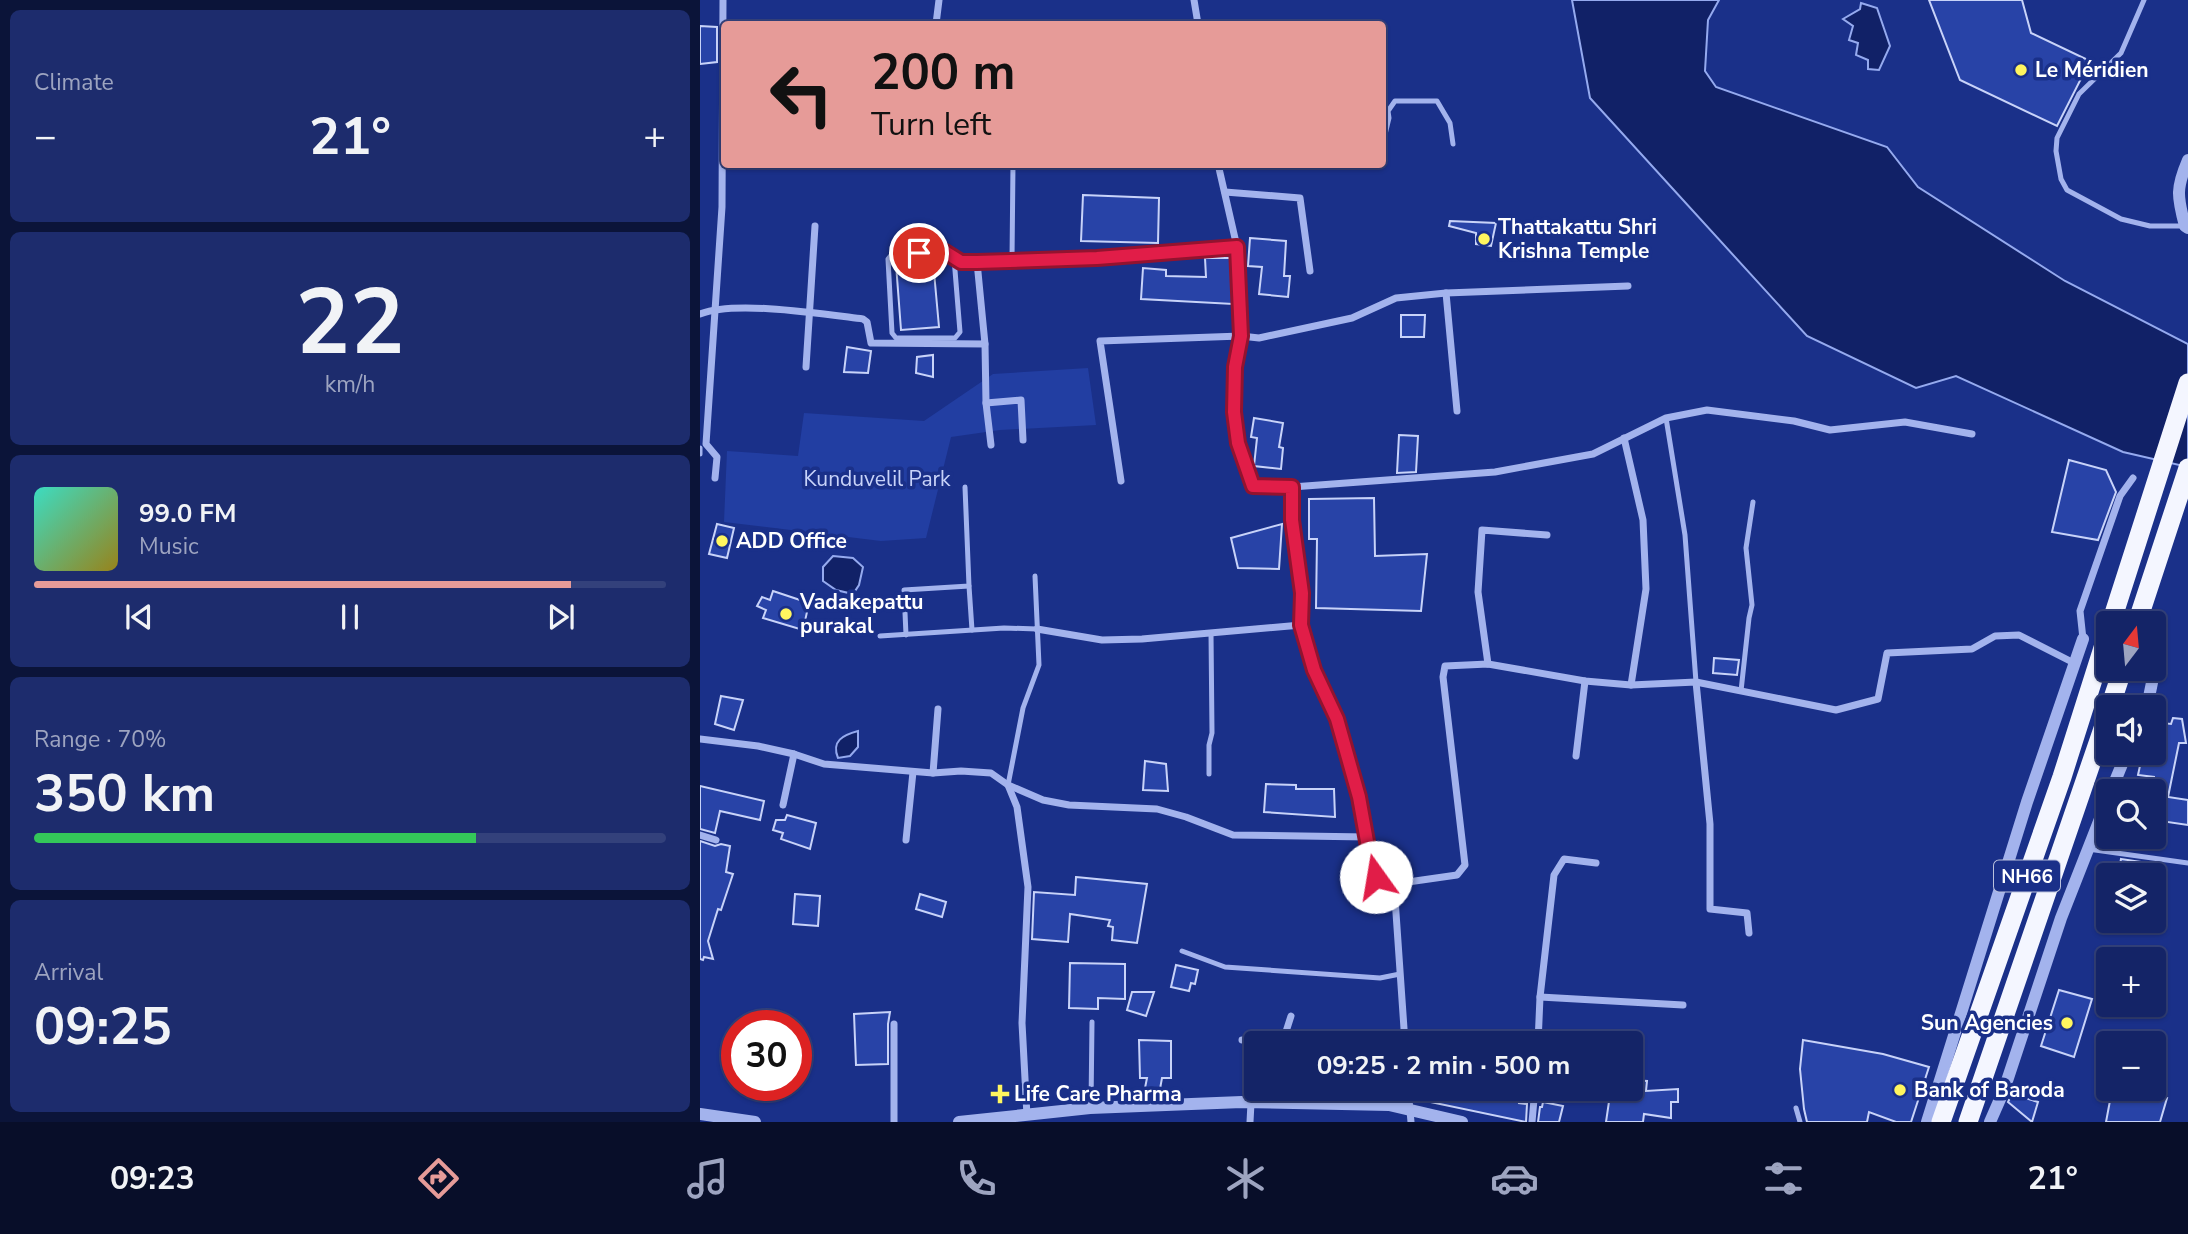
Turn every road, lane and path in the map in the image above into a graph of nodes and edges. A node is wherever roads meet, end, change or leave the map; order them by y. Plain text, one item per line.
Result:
1 (723, 0) edge
2 (939, 0) edge
3 (1194, 0) edge
4 (2144, 0) edge
5 (723, 21) edge
6 (936, 21) edge
7 (1198, 21) edge
8 (1386, 130) edge
9 (1453, 144) dead end
10 (2188, 160) edge
11 (723, 168) edge
12 (1013, 168) edge
13 (1219, 168) edge
14 (1225, 192) junction
15 (815, 226) dead end
16 (2186, 227) edge
17 (1237, 247) junction
18 (954, 258) junction
19 (1012, 260) junction
20 (977, 262) junction
21 (1311, 271) dead end
22 (1629, 286) dead end
23 (1446, 293) junction
24 (716, 308) junction
25 (810, 313) junction
26 (700, 314) edge
27 (1241, 336) junction
28 (985, 344) junction
29 (806, 367) dead end
30 (2188, 383) edge
31 (986, 402) junction
32 (1457, 411) dead end
33 (1667, 418) junction
34 (1972, 434) dead end
35 (1624, 438) junction
36 (1023, 440) dead end
37 (990, 445) dead end
38 (700, 447) edge
39 (700, 454) edge
40 (2188, 468) edge
41 (715, 478) dead end
42 (2133, 478) dead end
43 (1121, 481) dead end
44 (965, 487) dead end
45 (1292, 487) junction
46 (1753, 502) dead end
47 (1547, 535) dead end
48 (1035, 576) dead end
49 (969, 586) junction
50 (2115, 611) edge
51 (2141, 611) edge
52 (1301, 625) junction
53 (1037, 629) junction
54 (972, 631) junction
55 (1211, 633) junction
56 (906, 635) junction
57 (880, 636) dead end
58 (2083, 639) joint
59 (1488, 664) junction
60 (2076, 664) junction
61 (2096, 670) edge
62 (1585, 681) junction
63 (1696, 682) junction
64 (1631, 685) junction
65 (1741, 691) junction
66 (938, 709) dead end
67 (700, 739) edge
68 (2096, 747) edge
69 (794, 754) junction
70 (1576, 756) dead end
71 (913, 772) junction
72 (933, 773) junction
73 (1209, 774) dead end
74 (1008, 785) junction
75 (783, 805) dead end
76 (2096, 829) edge
77 (700, 835) edge
78 (1367, 836) junction
79 (716, 840) dead end
80 (906, 840) dead end
81 (2088, 849) junction
82 (1596, 863) dead end
83 (2188, 863) edge
84 (1394, 884) junction
85 (1749, 933) dead end
86 (1182, 951) dead end
87 (1400, 974) junction
88 (1540, 997) junction
89 (1683, 1005) dead end
90 (1291, 1016) dead end
91 (1091, 1022) dead end
92 (894, 1024) dead end
93 (1288, 1031) edge
94 (1404, 1031) edge
95 (1539, 1031) edge
96 (1534, 1101) edge
97 (1251, 1102) junction
98 (1287, 1103) joint
99 (1090, 1108) junction
100 (1796, 1108) dead end
101 (700, 1114) edge
102 (1027, 1116) junction
103 (1410, 1116) edge
104 (755, 1122) edge
105 (894, 1122) edge
106 (959, 1122) edge
107 (1250, 1122) edge
108 (1462, 1122) edge
109 (1532, 1122) edge
110 (1800, 1122) edge
111 (1927, 1122) edge
112 (1941, 1122) edge
113 (1968, 1122) edge
114 (1990, 1122) edge

1 - 5 street
2 - 6 street
3 - 7 street
4 - 16 lane
8 - 9 lane
10 - 16 street
11 - 24 street
12 - 19 lane
13 - 14 street
14 - 17 street
14 - 21 street
15 - 25 street
17 - 19 street
17 - 27 street
18 - 18 lane
18 - 20 lane
19 - 20 street
20 - 28 street
22 - 23 street
23 - 27 street
23 - 32 street
24 - 25 street
24 - 26 street
24 - 41 street
25 - 28 street
25 - 29 street
27 - 43 street
27 - 45 street
28 - 31 street
30 - 50 highway
31 - 36 street
31 - 37 street
33 - 34 street
33 - 35 street
33 - 63 lane
35 - 45 street
35 - 64 street
38 - 39 lane
40 - 51 highway
42 - 58 street
44 - 49 lane
45 - 52 street
46 - 65 lane
47 - 59 street
48 - 53 lane
49 - 54 lane
49 - 56 lane
52 - 55 street
52 - 78 street
53 - 54 lane
53 - 55 street
53 - 74 lane
54 - 56 lane
55 - 73 lane
56 - 57 lane
58 - 60 street
59 - 62 street
59 - 84 street
60 - 65 street
60 - 111 street
61 - 112 highway, NH66
62 - 64 street
62 - 70 street
63 - 64 street
63 - 65 street
63 - 85 street
66 - 72 street
67 - 69 street
68 - 113 highway, NH66
69 - 71 street
69 - 75 street
71 - 72 street
71 - 80 street
72 - 74 street
74 - 78 street
74 - 102 street
76 - 81 street
77 - 79 street
78 - 84 street
81 - 83 lane
81 - 114 street
82 - 88 street
84 - 87 street
86 - 87 lane
87 - 94 street
88 - 89 street
88 - 95 street
90 - 93 street
91 - 99 lane
92 - 105 street
96 - 109 street
97 - 98 street
97 - 99 street
97 - 107 street
98 - 103 street
99 - 102 street
100 - 110 lane
101 - 104 street
102 - 106 street
103 - 108 street

